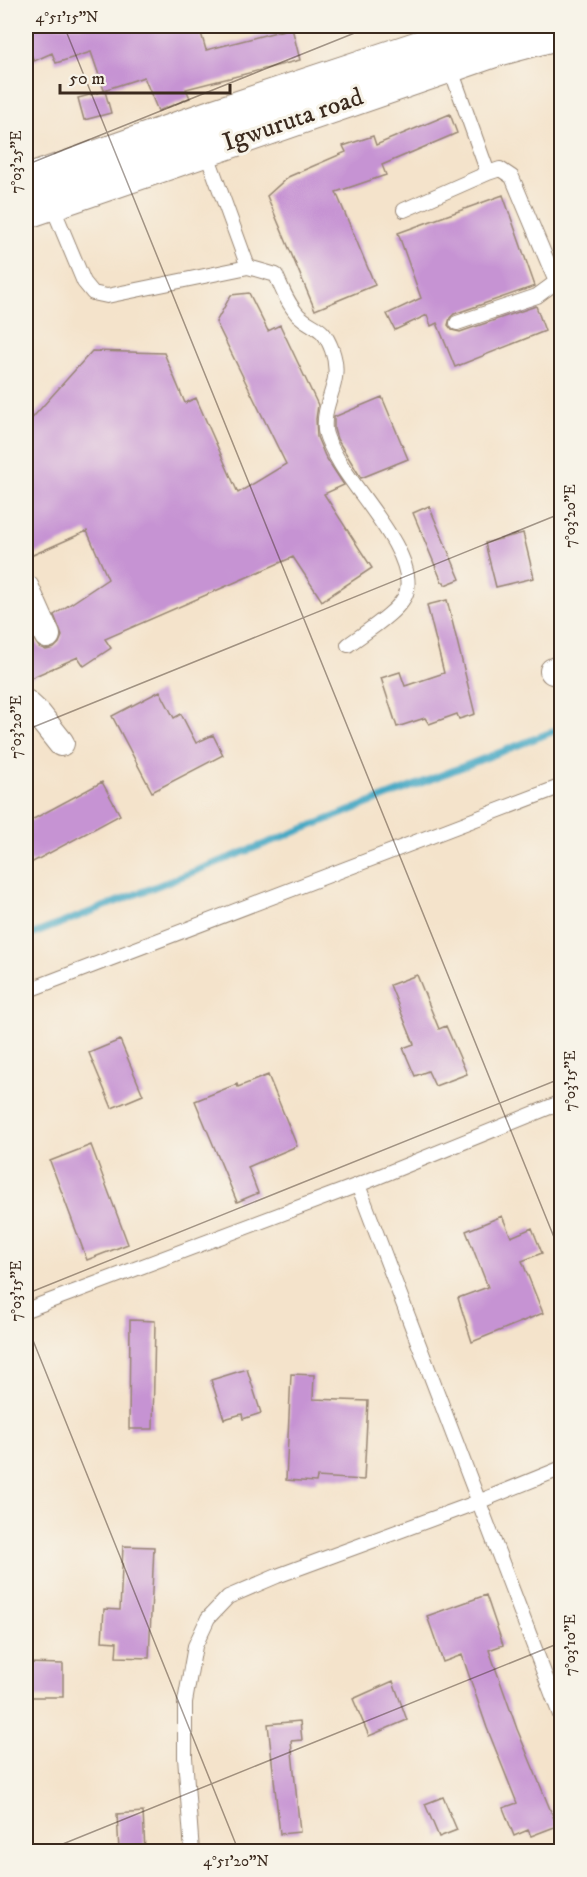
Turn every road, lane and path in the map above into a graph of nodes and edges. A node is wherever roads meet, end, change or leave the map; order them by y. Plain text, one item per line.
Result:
1 (558, 30) edge
2 (478, 32) edge
3 (450, 67) junction
4 (205, 149) junction
5 (488, 173) junction
6 (26, 182) edge
7 (38, 208) edge
8 (404, 210) dead end
9 (248, 267) junction
10 (457, 323) dead end
11 (26, 588) edge
12 (47, 635) dead end
13 (348, 645) dead end
14 (26, 704) edge
15 (61, 743) dead end
16 (561, 786) edge
17 (26, 991) edge
18 (561, 1102) edge
19 (358, 1185) junction
20 (26, 1310) edge
21 (561, 1468) edge
22 (478, 1502) junction
23 (561, 1720) edge
24 (192, 1851) edge

1 - 2 main road, Igwuruta road
2 - 3 main road, Igwuruta road
2 - 6 main road, Igwuruta road
3 - 4 main road, Igwuruta road
3 - 5 lane
4 - 7 main road, Igwuruta road
4 - 9 lane
5 - 8 lane
5 - 10 lane
7 - 9 lane
9 - 13 lane
11 - 12 street
14 - 15 street
16 - 17 lane
18 - 19 lane
19 - 20 lane
19 - 22 lane
21 - 22 lane
22 - 23 lane
22 - 24 lane

